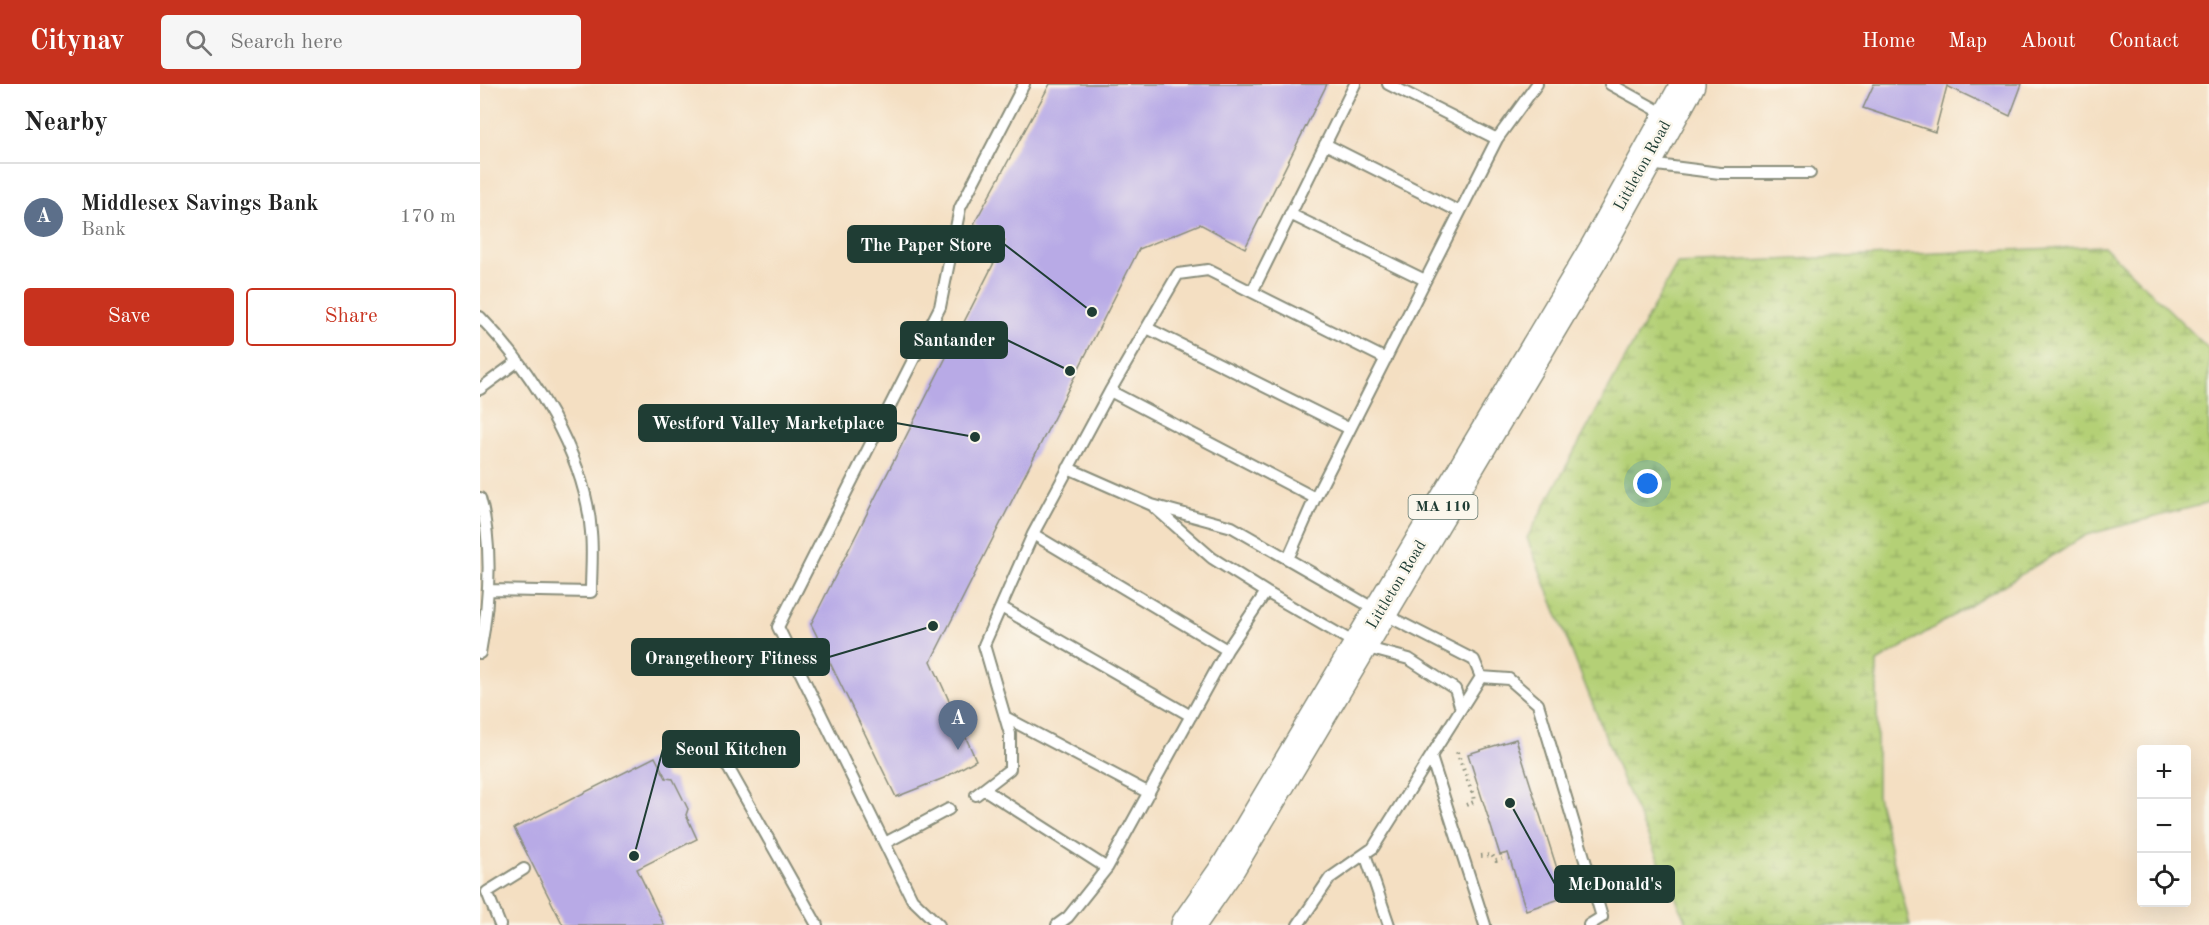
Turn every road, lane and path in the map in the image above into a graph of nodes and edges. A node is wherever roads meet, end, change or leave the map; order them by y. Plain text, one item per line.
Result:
1 (1024, 84) edge
2 (1355, 84) edge
3 (1388, 84) edge
4 (1538, 84) edge
5 (1610, 84) edge
6 (1688, 84) edge
7 (1671, 117) junction
8 (1497, 139) junction
9 (1325, 144) junction
10 (1646, 163) junction
11 (1810, 173) dead end
12 (1460, 212) junction
13 (1290, 214) junction
14 (1425, 280) junction
15 (1252, 292) junction
16 (480, 317) edge
17 (1147, 328) junction
18 (1386, 358) junction
19 (518, 361) junction
20 (480, 389) edge
21 (1110, 391) junction
22 (1350, 429) junction
23 (1068, 468) junction
24 (480, 498) edge
25 (1315, 498) junction
26 (1152, 505) junction
27 (1033, 534) junction
28 (1288, 559) junction
29 (488, 590) junction
30 (1266, 592) junction
31 (1001, 607) junction
32 (1380, 612) junction
33 (1360, 646) junction
34 (1227, 650) junction
35 (480, 653) edge
36 (1481, 677) junction
37 (1461, 709) junction
38 (1191, 716) junction
39 (1005, 717) junction
40 (720, 753) dead end
41 (1431, 757) junction
42 (1149, 793) junction
43 (949, 809) dead end
44 (885, 843) junction
45 (1365, 854) junction
46 (1107, 868) junction
47 (524, 869) dead end
48 (1603, 921) edge
49 (500, 925) edge
50 (817, 925) edge
51 (939, 925) edge
52 (1057, 925) edge
53 (1188, 925) edge
54 (1298, 925) edge
55 (1389, 925) edge
56 (1485, 925) edge
57 (1589, 925) edge

1 - 44 lane
2 - 9 lane
3 - 8 lane
4 - 8 lane
5 - 7 lane
6 - 7 main road, Littleton Road / MA 110
7 - 10 main road, Littleton Road / MA 110
8 - 12 lane
9 - 12 lane
9 - 13 lane
10 - 11 lane
10 - 32 main road, Littleton Road / MA 110
12 - 14 lane
13 - 14 lane
13 - 15 lane
14 - 18 lane
15 - 17 lane
15 - 18 lane
16 - 19 lane
17 - 21 lane
17 - 22 lane
18 - 22 lane
19 - 20 lane
19 - 29 lane
21 - 23 lane
21 - 25 lane
22 - 25 lane
23 - 26 lane
23 - 27 lane
24 - 29 lane
25 - 28 lane
26 - 28 lane
26 - 30 lane
27 - 31 lane
27 - 34 lane
28 - 32 lane
29 - 35 lane
30 - 33 lane
30 - 34 lane
31 - 38 lane
31 - 39 lane
32 - 33 main road, Littleton Road / MA 110
32 - 36 lane
33 - 37 lane
33 - 53 main road, Littleton Road / MA 110
34 - 38 lane
36 - 37 lane
36 - 48 lane
37 - 41 lane
38 - 42 lane
39 - 42 lane
39 - 46 lane
40 - 50 lane
41 - 45 lane
41 - 56 lane
42 - 46 lane
43 - 44 lane
44 - 51 lane
45 - 54 lane
45 - 55 lane
46 - 52 lane
47 - 49 lane
48 - 57 lane

